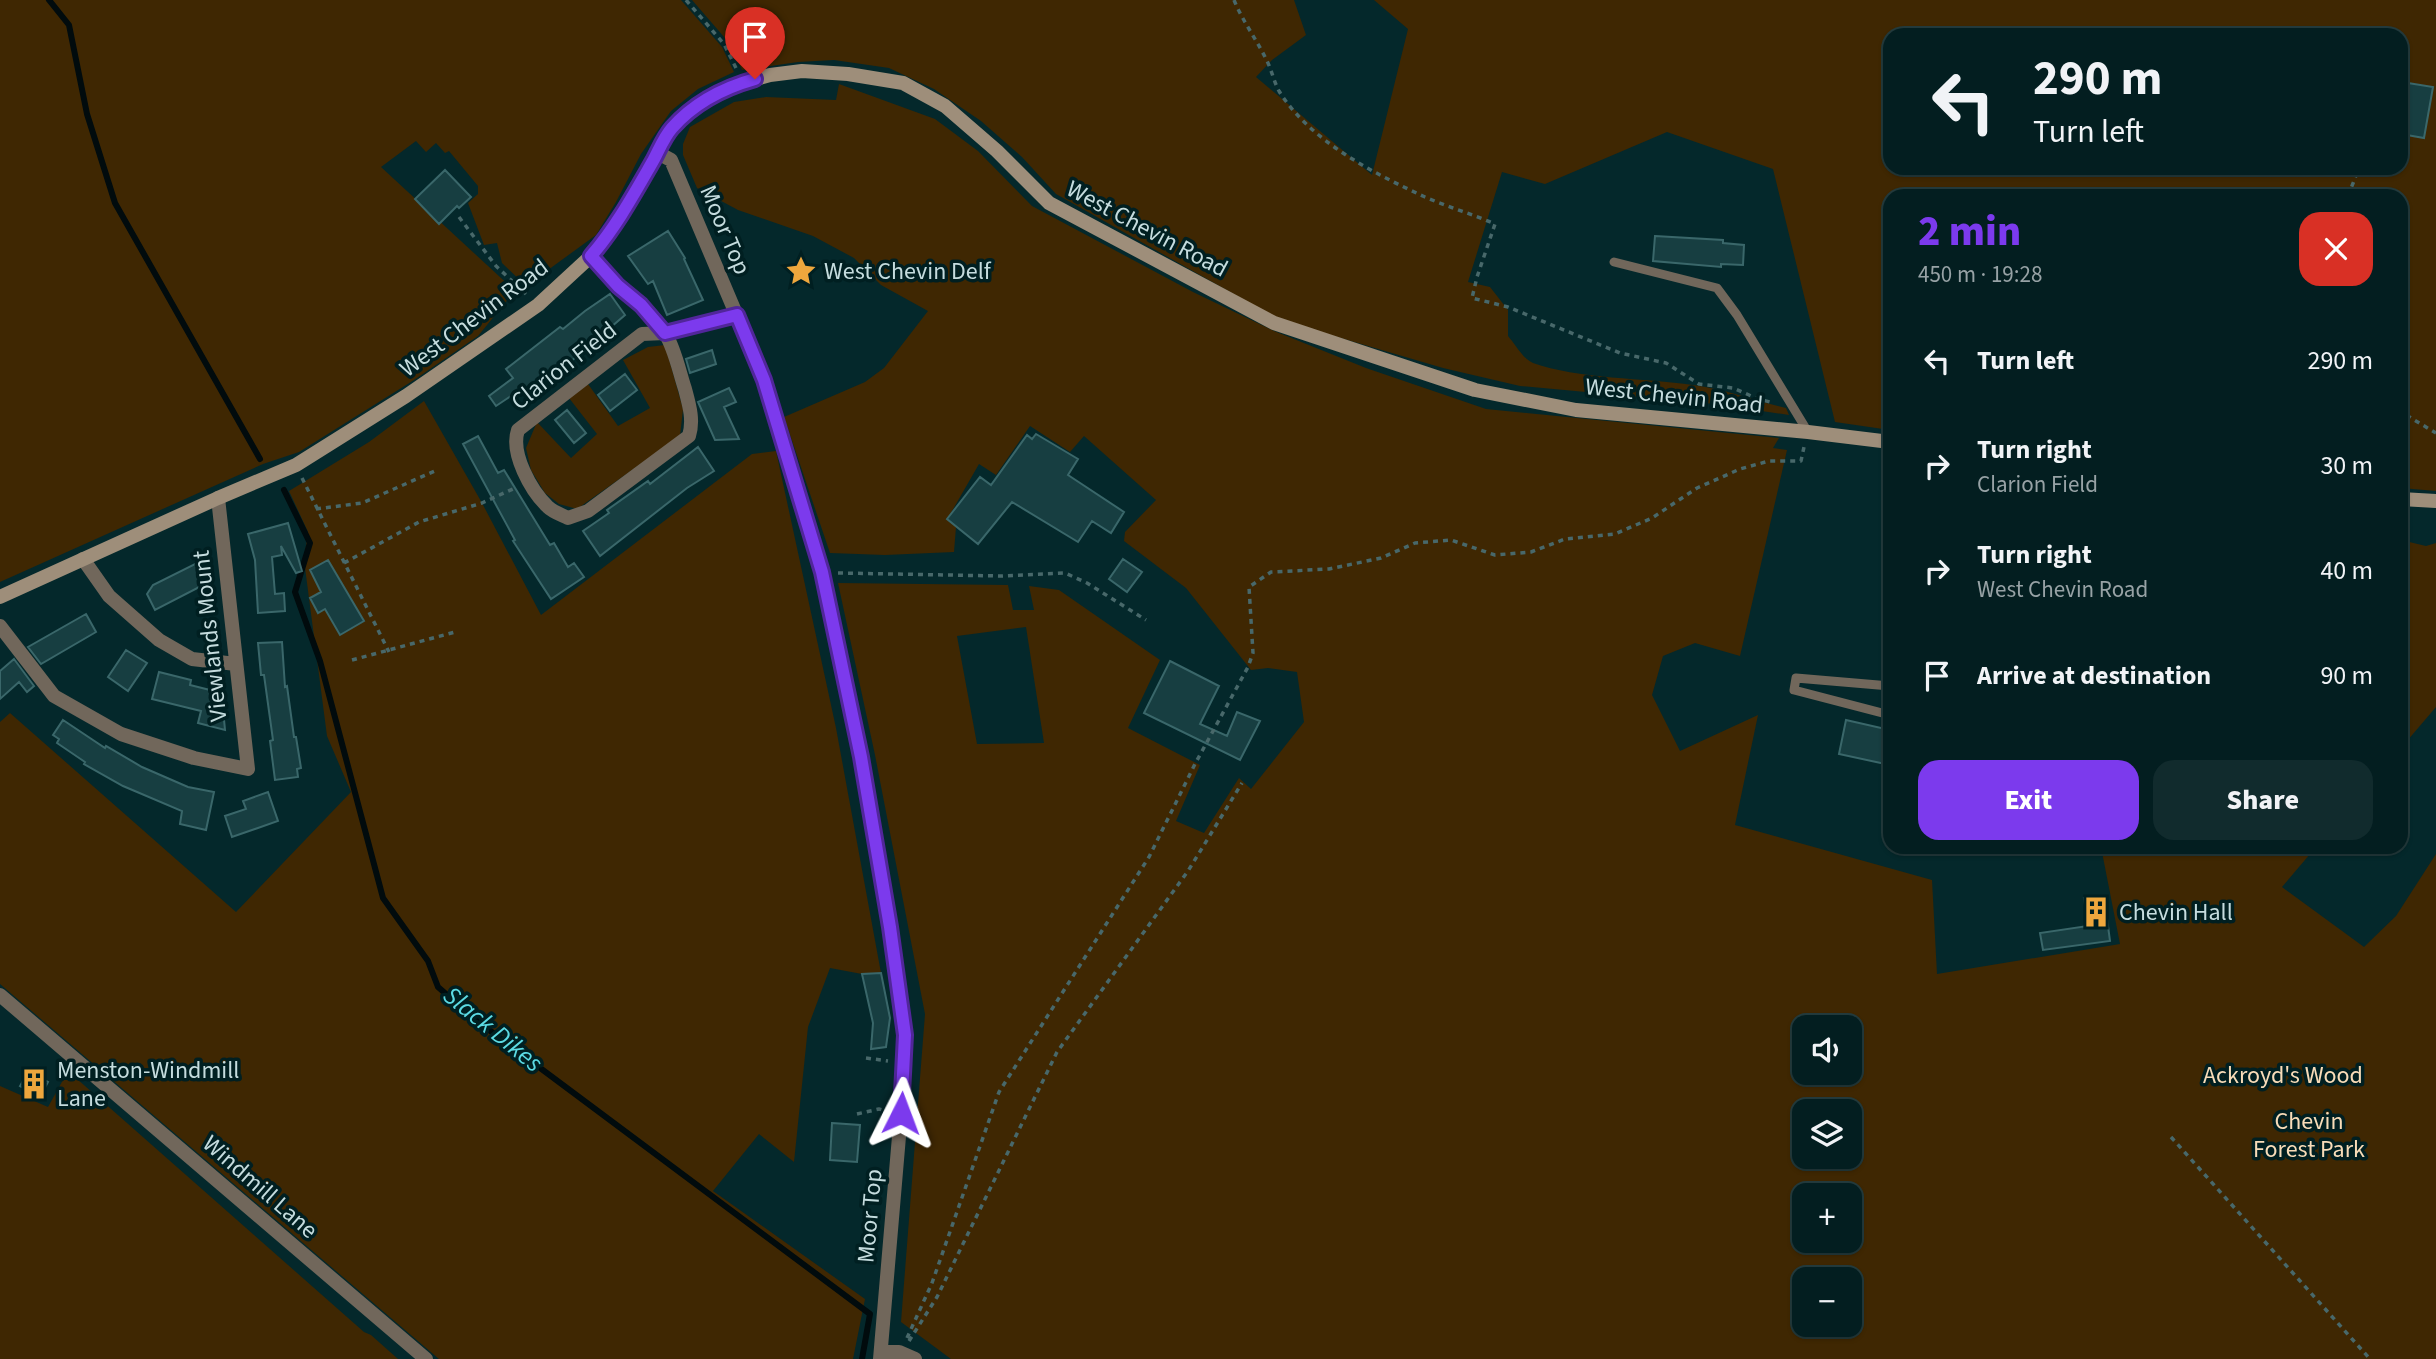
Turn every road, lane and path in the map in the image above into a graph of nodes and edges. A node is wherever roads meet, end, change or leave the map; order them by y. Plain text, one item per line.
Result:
1 (686, 0) edge
2 (1234, 0) edge
3 (739, 84) junction
4 (658, 153) junction
5 (458, 217) dead end
6 (591, 256) junction
7 (1614, 262) dead end
8 (538, 305) junction
9 (737, 315) junction
10 (665, 333) junction
11 (1793, 407) junction
12 (2408, 416) edge
13 (1808, 432) junction
14 (2436, 433) edge
15 (1883, 441) edge
16 (296, 466) junction
17 (435, 471) dead end
18 (530, 481) junction
19 (218, 498) junction
20 (2408, 499) edge
21 (2436, 501) edge
22 (316, 509) junction
23 (83, 559) junction
24 (344, 563) junction
25 (822, 572) junction
26 (0, 597) edge
27 (1146, 620) dead end
28 (0, 626) edge
29 (454, 632) dead end
30 (389, 652) junction
31 (352, 660) dead end
32 (236, 664) junction
33 (1883, 686) edge
34 (1883, 713) edge
35 (1242, 783) dead end
36 (0, 995) edge
37 (866, 1058) dead end
38 (903, 1064) junction
39 (901, 1113) junction
40 (858, 1114) dead end
41 (2171, 1137) dead end
42 (900, 1352) junction
43 (881, 1355) edge
44 (426, 1359) edge
45 (915, 1359) edge
46 (2370, 1359) edge

1 - 3 path
2 - 11 path
3 - 4 street, West Chevin Road
3 - 13 street, West Chevin Road
4 - 6 street, West Chevin Road
4 - 9 street, Moor Top
5 - 8 path
6 - 8 street, West Chevin Road
6 - 10 street, Clarion Field
7 - 11 lane
8 - 16 street, West Chevin Road
9 - 10 street
9 - 25 street, Moor Top
10 - 18 street, Clarion Field
10 - 18 street, Clarion Field
11 - 13 lane
12 - 14 path
13 - 15 street, West Chevin Road
13 - 42 path
16 - 19 street, West Chevin Road
16 - 22 path
17 - 22 path
18 - 24 path
19 - 23 street, West Chevin Road
19 - 32 street, Viewlands Mount
20 - 21 street
22 - 24 path
23 - 26 street, West Chevin Road
23 - 32 street
24 - 30 path
25 - 27 path
25 - 38 street, Moor Top
28 - 32 street, Viewlands Mount
29 - 30 path
30 - 31 path
33 - 34 lane
35 - 42 path
36 - 44 street, Windmill Lane
37 - 38 path
38 - 39 street, Moor Top
39 - 40 path
39 - 43 street, Moor Top
41 - 46 path
42 - 43 street
42 - 45 street

